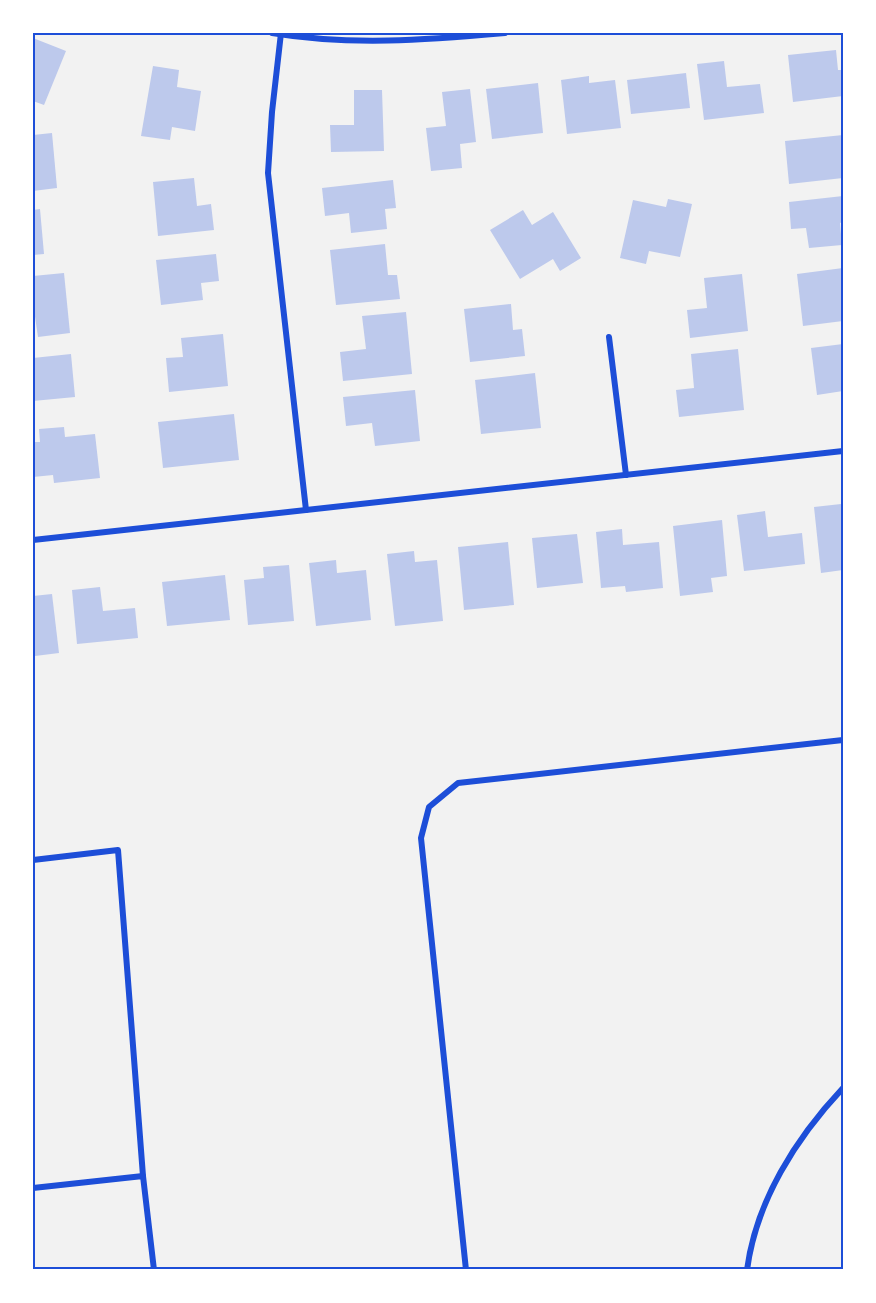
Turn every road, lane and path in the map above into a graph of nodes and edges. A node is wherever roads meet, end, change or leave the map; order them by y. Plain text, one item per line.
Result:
1 (272, 33) edge
2 (505, 33) edge
3 (281, 34) edge
4 (609, 337) dead end
5 (843, 451) edge
6 (626, 475) junction
7 (306, 510) junction
8 (33, 540) edge
9 (843, 740) edge
10 (33, 860) edge
11 (843, 1088) edge
12 (143, 1176) junction
13 (33, 1188) edge
14 (154, 1270) edge
15 (466, 1270) edge
16 (747, 1270) edge

1 - 3 street
2 - 3 street
3 - 7 street
4 - 6 street
5 - 6 street
6 - 7 street
7 - 8 street
9 - 15 street
10 - 12 street
11 - 16 street
12 - 13 street
12 - 14 street

